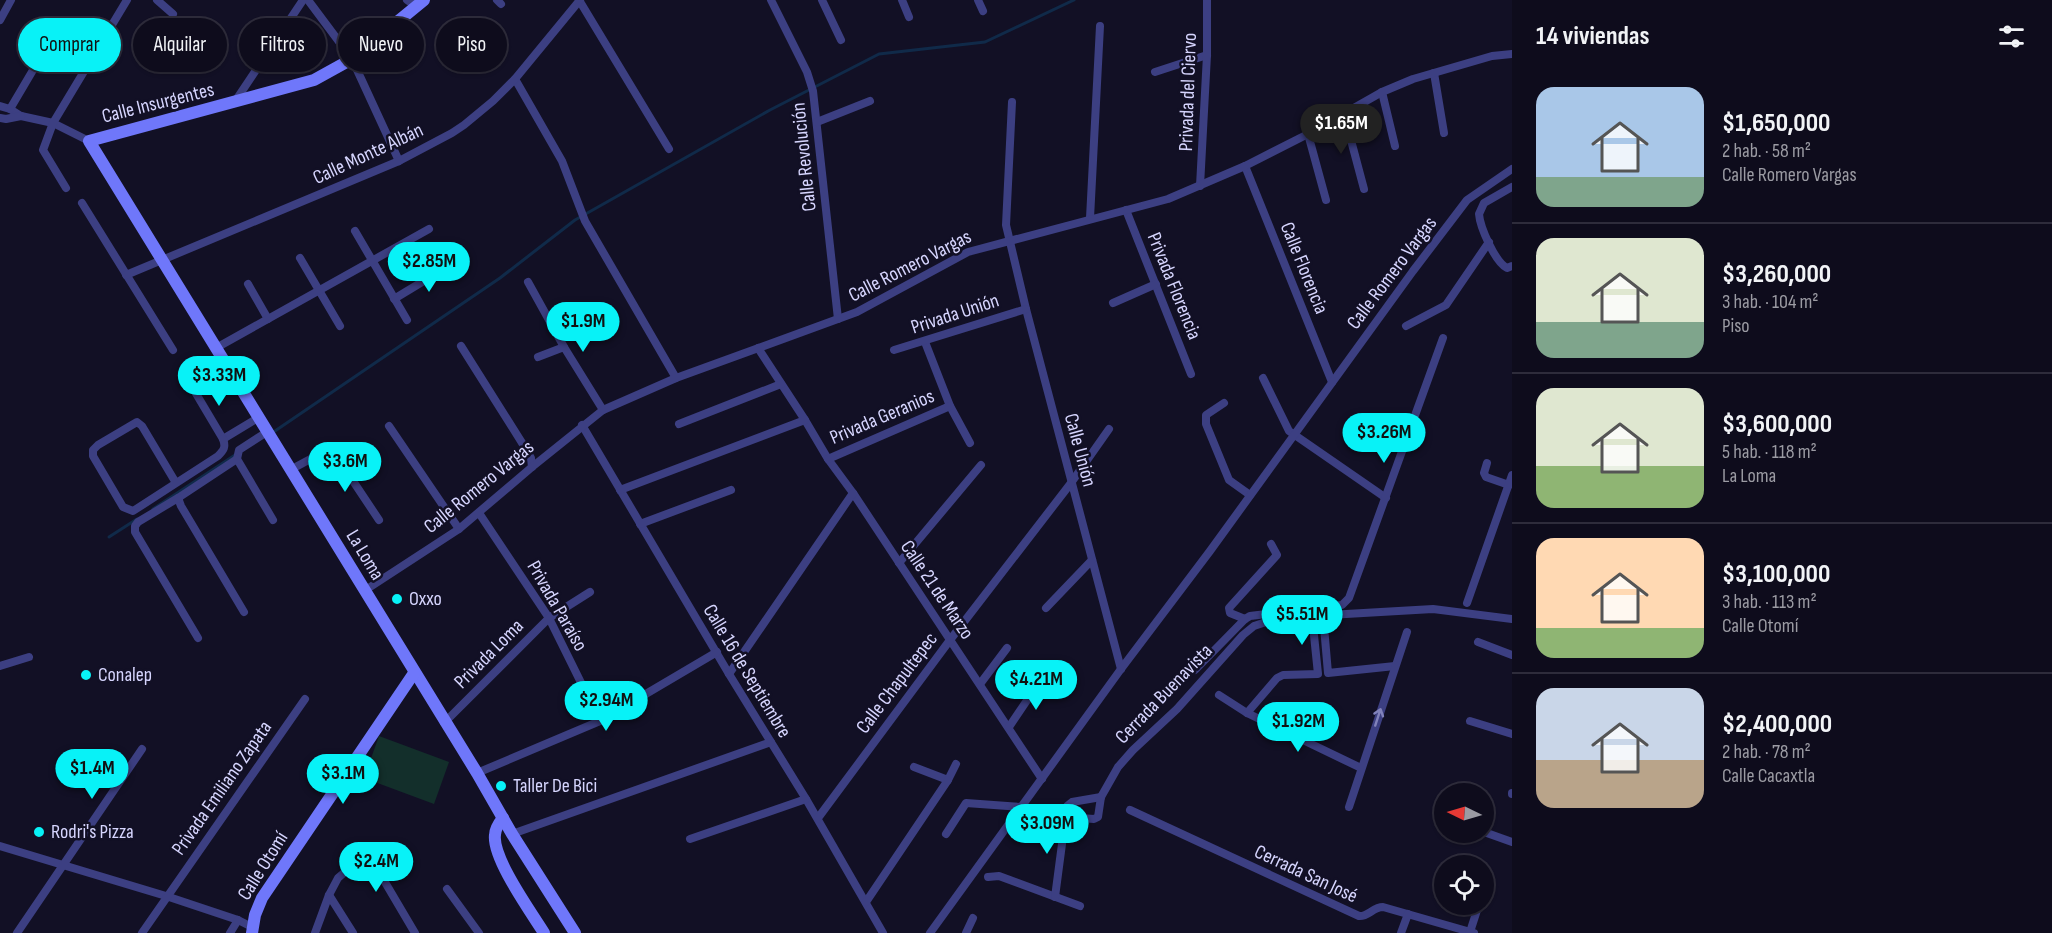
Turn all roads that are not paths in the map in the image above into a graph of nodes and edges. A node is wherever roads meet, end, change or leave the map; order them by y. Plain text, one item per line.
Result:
1 (11, 0) edge
2 (127, 0) edge
3 (157, 0) edge
4 (303, 0) edge
5 (308, 0) edge
6 (580, 0) edge
7 (771, 0) edge
8 (822, 0) edge
9 (902, 0) edge
10 (978, 0) edge
11 (1207, 0) edge
12 (416, 2) edge
13 (983, 11) dead end
14 (172, 14) dead end
15 (909, 17) dead end
16 (398, 18) edge
17 (0, 20) edge
18 (1100, 26) dead end
19 (338, 40) edge
20 (841, 40) dead end
21 (1512, 54) edge
22 (1207, 55) junction
23 (338, 66) edge
24 (32, 72) edge
25 (358, 72) edge
26 (1155, 72) dead end
27 (1434, 73) junction
28 (515, 79) junction
29 (1382, 92) junction
30 (870, 101) dead end
31 (1012, 102) dead end
32 (234, 103) junction
33 (0, 106) edge
34 (10, 109) junction
35 (1344, 114) junction
36 (21, 116) junction
37 (0, 118) edge
38 (817, 122) junction
39 (53, 123) junction
40 (1444, 133) dead end
41 (1308, 134) junction
42 (88, 141) junction
43 (1395, 146) dead end
44 (669, 149) dead end
45 (399, 161) junction
46 (1245, 166) junction
47 (1512, 169) edge
48 (1200, 186) junction
49 (1512, 187) edge
50 (66, 188) dead end
51 (1364, 189) dead end
52 (1326, 200) dead end
53 (82, 203) dead end
54 (1126, 210) junction
55 (1090, 218) junction
56 (429, 229) dead end
57 (355, 231) dead end
58 (1010, 239) junction
59 (1488, 242) junction
60 (300, 258) dead end
61 (163, 261) junction
62 (372, 261) junction
63 (450, 265) dead end
64 (1510, 267) edge
65 (126, 275) junction
66 (528, 282) dead end
67 (248, 284) dead end
68 (1156, 284) junction
69 (319, 290) junction
70 (394, 299) junction
71 (1113, 303) dead end
72 (1026, 309) junction
73 (268, 319) junction
74 (838, 319) junction
75 (406, 320) dead end
76 (340, 326) dead end
77 (1406, 326) dead end
78 (1443, 338) dead end
79 (926, 342) junction
80 (461, 346) dead end
81 (564, 347) junction
82 (216, 348) junction
83 (758, 348) junction
84 (894, 350) dead end
85 (173, 351) dead end
86 (538, 357) dead end
87 (1191, 374) dead end
88 (185, 375) dead end
89 (676, 378) junction
90 (1263, 378) dead end
91 (1332, 382) junction
92 (781, 384) junction
93 (1224, 403) dead end
94 (950, 406) junction
95 (603, 410) junction
96 (258, 418) junction
97 (805, 420) junction
98 (679, 424) dead end
99 (582, 425) junction
100 (389, 426) dead end
101 (1109, 429) dead end
102 (267, 432) junction
103 (1294, 434) junction
104 (223, 439) junction
105 (970, 442) dead end
106 (237, 459) junction
107 (828, 459) junction
108 (1487, 463) dead end
109 (981, 465) dead end
110 (532, 466) junction
111 (290, 470) junction
112 (1512, 475) edge
113 (176, 483) junction
114 (1071, 483) junction
115 (1509, 485) junction
116 (621, 490) junction
117 (730, 490) dead end
118 (853, 493) junction
119 (1250, 495) junction
120 (178, 498) junction
121 (1386, 498) junction
122 (480, 513) junction
123 (273, 520) dead end
124 (378, 520) dead end
125 (640, 524) junction
126 (459, 529) junction
127 (1271, 544) dead end
128 (1092, 560) junction
129 (899, 563) junction
130 (364, 591) junction
131 (590, 592) dead end
132 (1346, 603) junction
133 (1467, 603) dead end
134 (1046, 608) dead end
135 (244, 612) dead end
136 (1346, 614) junction
137 (1323, 615) junction
138 (1312, 616) junction
139 (549, 618) junction
140 (1245, 619) junction
141 (1512, 619) edge
142 (1407, 632) dead end
143 (198, 638) dead end
144 (950, 640) junction
145 (1478, 642) dead end
146 (1007, 648) dead end
147 (717, 652) junction
148 (1512, 655) edge
149 (29, 657) dead end
150 (0, 666) edge
151 (1395, 666) junction
152 (1121, 669) junction
153 (1195, 670) dead end
154 (414, 673) junction
155 (729, 674) junction
156 (1041, 681) dead end
157 (980, 684) junction
158 (1219, 695) dead end
159 (305, 699) dead end
160 (1247, 713) junction
161 (600, 721) junction
162 (1470, 721) dead end
163 (444, 723) junction
164 (1009, 726) junction
165 (1512, 734) edge
166 (771, 742) junction
167 (142, 749) dead end
168 (956, 764) dead end
169 (914, 767) dead end
170 (1361, 768) junction
171 (477, 773) junction
172 (1042, 779) junction
173 (948, 780) junction
174 (1101, 797) junction
175 (806, 799) junction
176 (1021, 807) junction
177 (1349, 807) dead end
178 (1130, 810) dead end
179 (1066, 817) junction
180 (503, 818) junction
181 (818, 818) junction
182 (512, 834) junction
183 (946, 834) dead end
184 (1494, 836) edge
185 (690, 839) dead end
186 (1512, 842) edge
187 (0, 846) edge
188 (63, 866) junction
189 (988, 878) dead end
190 (447, 889) dead end
191 (329, 895) junction
192 (166, 896) junction
193 (1055, 897) junction
194 (866, 902) junction
195 (1080, 906) dead end
196 (1408, 914) junction
197 (1476, 915) edge
198 (973, 918) dead end
199 (238, 920) junction
200 (252, 930) edge
201 (1472, 932) edge
202 (17, 933) edge
203 (142, 933) edge
204 (230, 933) edge
205 (315, 933) edge
206 (352, 933) edge
207 (416, 933) edge
208 (479, 933) edge
209 (544, 933) edge
210 (576, 933) edge
211 (883, 933) edge
212 (930, 933) edge
213 (966, 933) edge
214 (1401, 933) edge

1 - 17 street
2 - 39 street
3 - 14 street
4 - 32 street
5 - 19 street
6 - 28 street, Calle Monte Albán
6 - 44 street
7 - 38 street, Calle Revolución
8 - 20 street
9 - 15 street
10 - 13 street
11 - 22 street, Privada del Ciervo
12 - 16 street, Calle Insurgentes
18 - 55 street
21 - 27 street, Calle Romero Vargas
22 - 26 street
22 - 48 street, Privada del Ciervo
23 - 32 street, Calle Insurgentes
24 - 34 street
25 - 45 street
27 - 29 street, Calle Romero Vargas
27 - 40 street
28 - 45 street, Calle Monte Albán
28 - 89 street
29 - 35 street, Calle Romero Vargas
29 - 43 street
30 - 38 street
31 - 58 street, Calle Unión
32 - 42 street, Calle Insurgentes
33 - 34 street
34 - 36 street
35 - 41 street, Calle Romero Vargas
35 - 51 street
36 - 37 street
36 - 39 street
38 - 74 street, Calle Revolución
39 - 42 street
39 - 50 street
41 - 46 street, Calle Romero Vargas
41 - 52 street
42 - 61 street, La Loma
45 - 61 street, Calle Monte Albán
46 - 48 street, Calle Romero Vargas
46 - 91 street, Calle Florencia
47 - 91 street, Calle Romero Vargas
48 - 54 street, Calle Romero Vargas
49 - 59 street
53 - 65 street
54 - 55 street, Calle Romero Vargas
54 - 68 street, Privada Florencia
55 - 58 street, Calle Romero Vargas
56 - 62 street
57 - 62 street
58 - 72 street, Calle Unión
58 - 74 street, Calle Romero Vargas
59 - 64 street
59 - 77 street
60 - 69 street
61 - 65 street, Calle Monte Albán
61 - 82 street, La Loma
62 - 69 street
62 - 70 street
63 - 70 street
65 - 85 street
66 - 81 street
67 - 73 street
68 - 71 street
68 - 87 street, Privada Florencia
69 - 73 street
69 - 76 street
70 - 75 street
72 - 79 street, Privada Unión
72 - 114 street, Calle Unión
73 - 82 street
74 - 83 street, Calle Romero Vargas
78 - 121 street
79 - 84 street, Privada Unión
79 - 94 street
80 - 110 street
81 - 86 street
81 - 95 street
82 - 96 street, La Loma
83 - 89 street, Calle Romero Vargas
83 - 92 street, Calle 21 de Marzo
88 - 104 street
89 - 95 street, Calle Romero Vargas
90 - 103 street
91 - 103 street, Calle Romero Vargas
92 - 97 street, Calle 21 de Marzo
92 - 98 street
93 - 119 street
94 - 105 street
94 - 107 street, Privada Geranios
95 - 99 street, Calle Romero Vargas
96 - 102 street, La Loma
96 - 104 street
97 - 107 street, Calle 21 de Marzo
97 - 116 street
99 - 110 street, Calle Romero Vargas
99 - 116 street, Calle 16 de Septiembre
100 - 126 street
101 - 114 street, Calle Chapultepec
102 - 106 street
102 - 111 street, La Loma
103 - 119 street, Calle Romero Vargas
103 - 121 street
104 - 113 street
106 - 120 street
106 - 123 street
107 - 118 street, Calle 21 de Marzo
108 - 115 street
109 - 129 street
110 - 122 street, Calle Romero Vargas
111 - 124 street
111 - 130 street, La Loma
112 - 115 street
113 - 113 street
114 - 128 street, Calle Unión
114 - 144 street, Calle Chapultepec
115 - 133 street
116 - 125 street, Calle 16 de Septiembre
117 - 125 street
118 - 129 street, Calle 21 de Marzo
118 - 155 street
119 - 152 street, Calle Romero Vargas
120 - 135 street
120 - 143 street
121 - 132 street
122 - 126 street, Calle Romero Vargas
122 - 139 street, Privada Paraíso
125 - 147 street, Calle 16 de Septiembre
126 - 130 street, Calle Romero Vargas
127 - 140 street
128 - 134 street
128 - 152 street, Calle Unión
129 - 144 street, Calle 21 de Marzo
130 - 154 street, La Loma
131 - 139 street, Privada Loma
132 - 136 street
132 - 140 street
136 - 137 street, Cerrada Buenavista
136 - 141 street, Cerrada Buenavista
137 - 138 street, Cerrada Buenavista
137 - 151 street
138 - 160 street
138 - 174 street, Cerrada Buenavista
139 - 161 street, Privada Paraíso
139 - 163 street, Privada Loma
140 - 153 street
142 - 151 street
144 - 157 street, Calle 21 de Marzo
144 - 181 street, Calle Chapultepec
145 - 148 street
146 - 157 street
147 - 155 street, Calle 16 de Septiembre
147 - 161 street
149 - 150 street
170 -> 151 street
152 - 172 street, Calle Romero Vargas
154 - 163 street, La Loma
154 - 200 street, Calle Otomí
155 - 166 street, Calle 16 de Septiembre
156 - 164 street
157 - 164 street, Calle 21 de Marzo
158 - 160 street
159 - 192 street, Privada Emiliano Zapata
160 - 170 street
161 - 171 street
162 - 165 street
163 - 171 street, La Loma
164 - 172 street, Calle 21 de Marzo
166 - 175 street, Calle 16 de Septiembre
166 - 182 street
167 - 188 street
168 - 173 street
169 - 173 street
170 - 177 street
171 - 180 street, La Loma
172 - 176 street, Calle Romero Vargas
173 - 194 street
174 - 179 street
174 - 179 street, Cerrada Buenavista
175 - 181 street, Calle 16 de Septiembre
175 - 185 street
176 - 183 street
176 - 212 street, Calle Romero Vargas
178 - 196 street, Cerrada San José
179 - 193 street
180 - 182 street, La Loma
180 - 209 street
181 - 194 street, Calle 16 de Septiembre
182 - 210 street, La Loma
184 - 186 street
187 - 188 street
188 - 192 street
188 - 202 street
189 - 193 street
190 - 208 street
191 - 205 street
191 - 206 street
191 - 207 street
192 - 199 street
192 - 203 street, Privada Emiliano Zapata
193 - 195 street
194 - 211 street, Calle 16 de Septiembre
196 - 201 street, Cerrada San José
196 - 214 street
197 - 201 street
198 - 213 street
199 - 200 street
199 - 204 street

